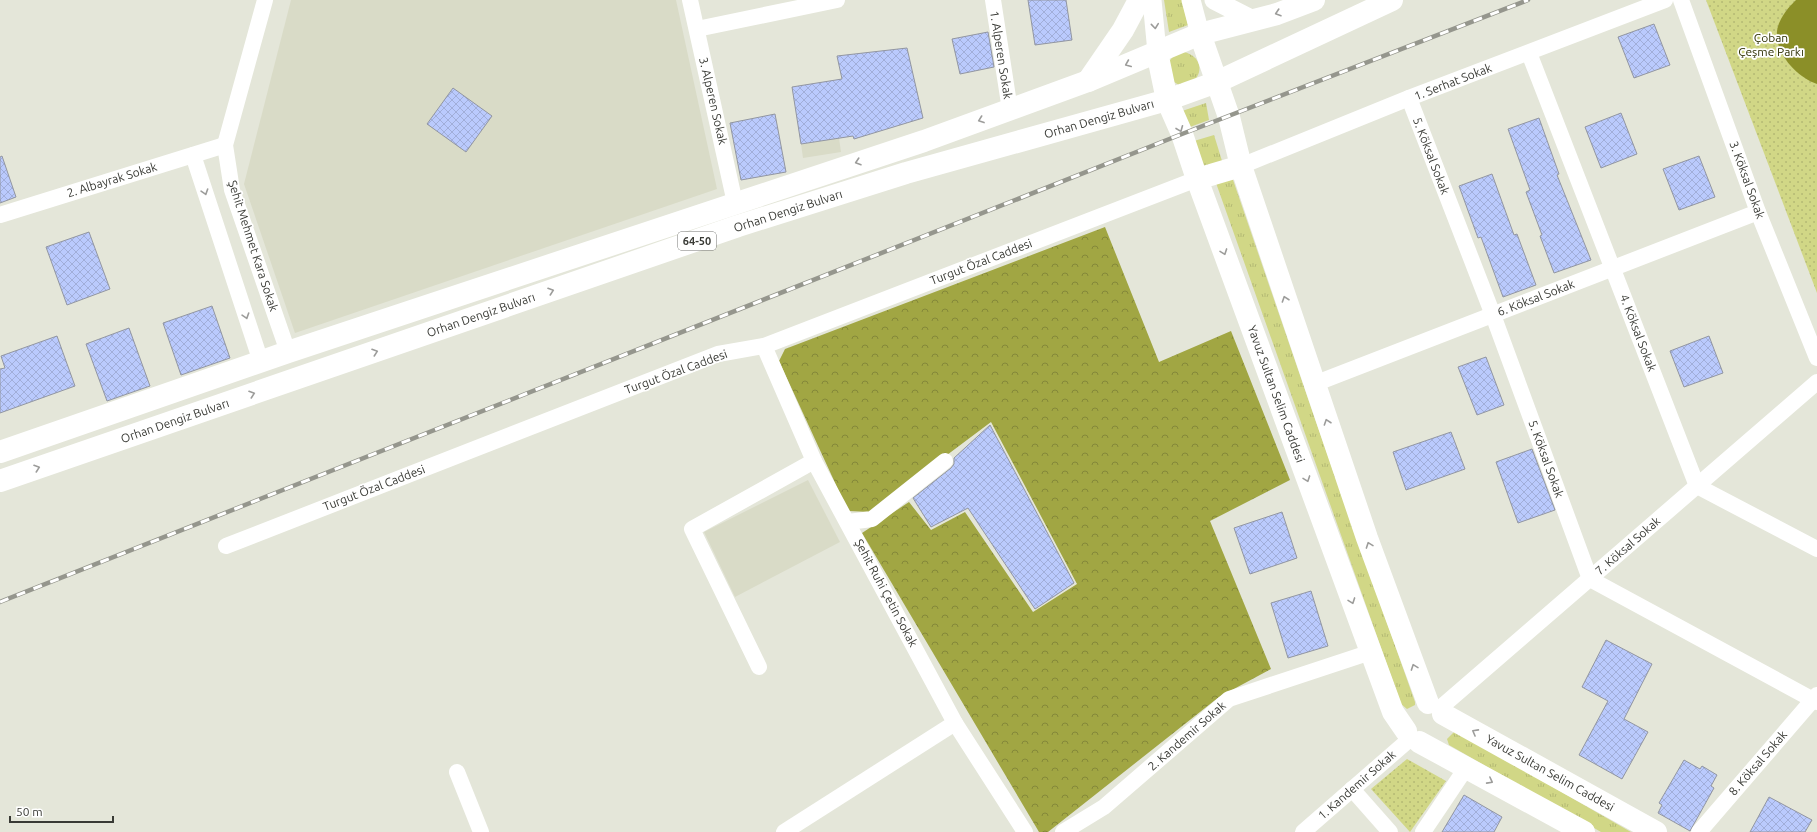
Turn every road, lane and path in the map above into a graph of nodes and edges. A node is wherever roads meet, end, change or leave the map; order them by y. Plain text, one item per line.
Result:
1 (265, 0) edge
2 (690, 0) edge
3 (833, 0) edge
4 (993, 0) edge
5 (1139, 0) edge
6 (1152, 0) edge
7 (1191, 0) edge
8 (1214, 0) edge
9 (1314, 0) edge
10 (1392, 0) edge
11 (1665, 0) edge
12 (1681, 0) edge
13 (1253, 20) junction
14 (697, 29) junction
15 (1200, 34) junction
16 (1158, 52) junction
17 (1529, 53) junction
18 (1088, 81) junction
19 (1217, 82) junction
20 (1409, 98) junction
21 (1167, 100) junction
22 (1010, 110) junction
23 (225, 145) junction
24 (193, 155) junction
25 (1241, 166) junction
26 (1197, 179) junction
27 (736, 203) junction
28 (1758, 212) junction
29 (0, 215) edge
30 (1614, 268) junction
31 (1493, 315) junction
32 (764, 346) junction
33 (288, 352) junction
34 (1817, 358) edge
35 (261, 362) junction
36 (1817, 382) edge
37 (1314, 384) junction
38 (0, 452) edge
39 (814, 461) junction
40 (945, 461) dead end
41 (0, 481) edge
42 (1697, 486) junction
43 (848, 522) junction
44 (226, 546) dead end
45 (1817, 549) edge
46 (1590, 579) junction
47 (1371, 652) junction
48 (760, 667) dead end
49 (1816, 698) edge
50 (1437, 709) junction
51 (956, 723) junction
52 (1412, 737) junction
53 (1466, 768) junction
54 (457, 772) dead end
55 (1352, 789) junction
56 (480, 832) edge
57 (784, 832) edge
58 (1025, 832) edge
59 (1063, 832) edge
60 (1303, 832) edge
61 (1390, 832) edge
62 (1423, 832) edge
63 (1584, 832) edge
64 (1656, 832) edge
65 (1699, 832) edge

1 - 23 street, Şehit Mehmet Kara Sokak
2 - 14 street, 3. Alperen Sokak
3 - 14 street
4 - 22 street, 1. Alperen Sokak
5 - 18 main road
6 -> 16 street
7 - 15 street
8 - 13 street
9 -> 13 main road, Orhan Dengiz Bulvarı / 64-50
10 - 19 main road, Orhan Dengiz Bulvarı / 64-50
11 - 17 street, 1. Serhat Sokak
12 - 28 street, 3. Köksal Sokak
13 - 15 main road, Orhan Dengiz Bulvarı / 64-50
14 - 27 street, 3. Alperen Sokak
15 - 16 main road, Orhan Dengiz Bulvarı / 64-50
15 - 19 main road
16 -> 18 main road, Orhan Dengiz Bulvarı / 64-50
16 - 21 main road, Yavuz Sultan Selim Caddesi
17 - 20 street, 1. Serhat Sokak
17 - 30 street, 4. Köksal Sokak
18 - 22 main road, Orhan Dengiz Bulvarı / 64-50
19 - 21 main road, Orhan Dengiz Bulvarı / 64-50
19 - 25 main road
20 - 25 street, 1. Serhat Sokak
20 - 31 street, 5. Köksal Sokak
21 -> 26 main road, Yavuz Sultan Selim Caddesi
41 -> 21 main road, Orhan Dengiz Bulvarı / 64-50
22 -> 27 main road, Orhan Dengiz Bulvarı / 64-50
23 - 24 street, 2. Albayrak Sokak
23 - 33 street, Şehit Mehmet Kara Sokak
24 - 29 street, 2. Albayrak Sokak
24 -> 35 street
25 - 26 main road
37 -> 25 main road
26 - 32 street, Turgut Özal Caddesi
26 -> 47 main road, Yavuz Sultan Selim Caddesi
27 - 33 main road, Orhan Dengiz Bulvarı / 64-50
28 - 30 street, 6. Köksal Sokak
28 - 34 street, 3. Köksal Sokak
30 - 31 street, 6. Köksal Sokak
30 - 42 street, 4. Köksal Sokak
31 - 37 street, 6. Köksal Sokak
31 - 46 street, 5. Köksal Sokak
32 - 39 street, Şehit Ruhi Çetin Sokak
32 - 44 street, Turgut Özal Caddesi
33 - 35 main road, Orhan Dengiz Bulvarı / 64-50
35 - 38 main road, Orhan Dengiz Bulvarı / 64-50
36 - 42 street, 7. Köksal Sokak
50 -> 37 main road
39 - 43 street, Şehit Ruhi Çetin Sokak
39 - 48 street
40 - 43 street
42 - 45 street
42 - 46 street, 7. Köksal Sokak
43 - 51 street, Şehit Ruhi Çetin Sokak
46 - 49 street
46 - 50 street, 7. Köksal Sokak
47 - 52 main road, Yavuz Sultan Selim Caddesi
47 - 59 street, 2. Kandemir Sokak
49 - 65 street, 8. Köksal Sokak
50 - 52 main road
50 - 52 main road
64 -> 50 main road, Yavuz Sultan Selim Caddesi
51 - 57 street
51 - 58 street, Şehit Ruhi Çetin Sokak
52 - 53 main road, Yavuz Sultan Selim Caddesi
52 - 55 street, 1. Kandemir Sokak
53 - 62 street
53 -> 63 main road, Yavuz Sultan Selim Caddesi
54 - 56 street
55 - 60 street, 1. Kandemir Sokak
55 - 61 street

